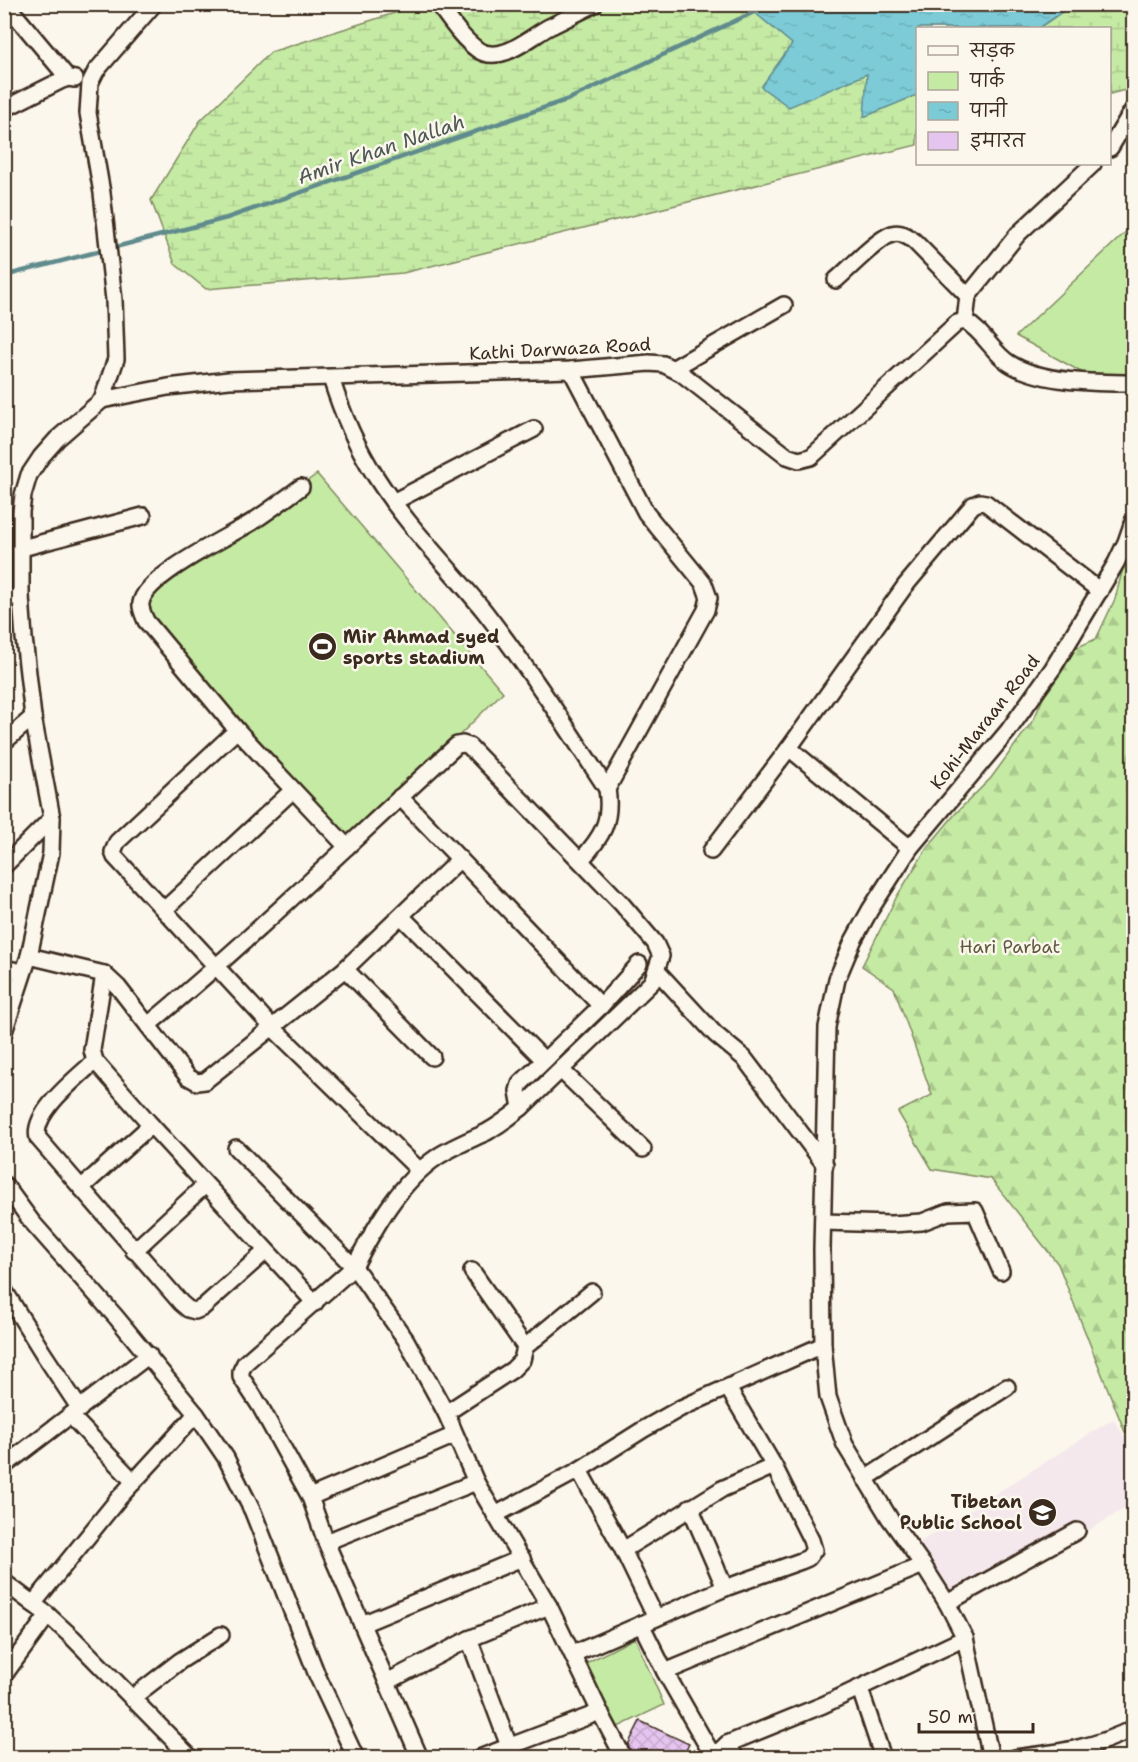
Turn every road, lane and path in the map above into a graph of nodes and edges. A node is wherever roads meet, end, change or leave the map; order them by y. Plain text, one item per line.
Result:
1 (6, 4) edge
2 (154, 4) edge
3 (438, 4) edge
4 (596, 4) edge
5 (68, 78) junction
6 (90, 83) junction
7 (1134, 108) edge
8 (4, 109) edge
9 (1111, 146) edge
10 (1092, 165) edge
11 (836, 280) dead end
12 (968, 296) junction
13 (784, 305) dead end
14 (965, 321) junction
15 (674, 368) junction
16 (571, 370) junction
17 (331, 378) junction
18 (1134, 383) edge
19 (102, 400) junction
20 (534, 429) dead end
21 (302, 487) dead end
22 (393, 502) junction
23 (143, 516) dead end
24 (1134, 519) edge
25 (22, 548) junction
26 (1100, 591) junction
27 (21, 596) junction
28 (4, 598) edge
29 (33, 717) junction
30 (237, 730) junction
31 (6, 737) edge
32 (789, 748) junction
33 (607, 789) junction
34 (293, 790) junction
35 (400, 797) junction
36 (52, 818) junction
37 (347, 847) junction
38 (910, 848) junction
39 (711, 851) dead end
40 (460, 860) junction
41 (581, 860) junction
42 (4, 866) edge
43 (164, 910) junction
44 (402, 917) junction
45 (29, 956) junction
46 (639, 964) dead end
47 (4, 968) edge
48 (217, 968) junction
49 (345, 969) junction
50 (657, 971) junction
51 (23, 972) junction
52 (104, 974) junction
53 (601, 1006) junction
54 (148, 1025) junction
55 (273, 1028) junction
56 (4, 1032) edge
57 (432, 1057) dead end
58 (544, 1060) junction
59 (95, 1061) junction
60 (562, 1071) junction
61 (521, 1108) junction
62 (151, 1125) junction
63 (236, 1149) dead end
64 (643, 1149) dead end
65 (825, 1165) junction
66 (419, 1170) junction
67 (4, 1184) edge
68 (205, 1185) junction
69 (81, 1188) junction
70 (824, 1222) junction
71 (134, 1251) junction
72 (266, 1251) junction
73 (354, 1267) junction
74 (472, 1271) dead end
75 (1001, 1271) dead end
76 (4, 1290) edge
77 (592, 1292) dead end
78 (315, 1303) junction
79 (823, 1345) junction
80 (525, 1347) junction
81 (149, 1355) junction
82 (1007, 1387) dead end
83 (728, 1388) junction
84 (76, 1412) junction
85 (196, 1413) junction
86 (446, 1413) junction
87 (455, 1435) junction
88 (4, 1466) edge
89 (774, 1466) junction
90 (579, 1470) junction
91 (865, 1479) junction
92 (134, 1482) junction
93 (476, 1482) junction
94 (310, 1497) junction
95 (690, 1507) junction
96 (495, 1515) junction
97 (1077, 1530) dead end
98 (326, 1542) junction
99 (623, 1550) junction
100 (522, 1558) junction
101 (923, 1564) junction
102 (4, 1582) edge
103 (725, 1588) junction
104 (947, 1603) junction
105 (33, 1604) junction
106 (549, 1606) junction
107 (48, 1615) junction
108 (656, 1618) junction
109 (362, 1624) junction
110 (641, 1624) junction
111 (221, 1635) dead end
112 (965, 1638) junction
113 (469, 1639) junction
114 (573, 1654) junction
115 (665, 1672) junction
116 (4, 1675) edge
117 (387, 1682) junction
118 (860, 1689) junction
119 (132, 1698) junction
120 (600, 1712) junction
121 (1134, 1728) edge
122 (728, 1744) junction
123 (509, 1746) junction
124 (1060, 1755) edge
125 (712, 1757) edge
126 (190, 1758) edge
127 (356, 1758) edge
128 (420, 1758) edge
129 (479, 1758) edge
130 (624, 1758) edge
131 (736, 1758) edge
132 (883, 1758) edge
133 (991, 1758) edge
134 (1015, 1758) edge

1 - 5 street
2 - 6 street
3 - 4 street
5 - 6 street
5 - 8 street
6 - 19 street
7 - 9 street
10 - 12 street
11 - 12 street
12 - 14 street
13 - 15 street
14 - 15 street, Kathi Darwaza Road
14 - 18 street
15 - 16 street, Kathi Darwaza Road
16 - 17 street, Kathi Darwaza Road
16 - 33 street
17 - 19 street, Kathi Darwaza Road
17 - 22 street
19 - 25 street
20 - 22 street
21 - 30 street
22 - 33 street
23 - 25 street
24 - 26 street, Kohi-Maraan Road
25 - 27 street
26 - 32 street
26 - 38 street, Kohi-Maraan Road
27 - 28 street
27 - 29 street
29 - 31 street
29 - 36 street
30 - 34 street
30 - 43 street
32 - 38 street
32 - 39 street
33 - 41 street
34 - 37 street
34 - 43 street
35 - 37 street
35 - 40 street
35 - 41 street
36 - 42 street
36 - 45 street
37 - 48 street
38 - 65 street, Kohi-Maraan Road
40 - 44 street
40 - 53 street
41 - 50 street
43 - 48 street
44 - 49 street
44 - 58 street
45 - 51 street
45 - 52 street
46 - 53 street
47 - 51 street
48 - 54 street
48 - 55 street
49 - 55 street
49 - 57 street
50 - 60 street
50 - 65 street
51 - 56 street
52 - 54 street
52 - 59 street
53 - 58 street
54 - 55 street
55 - 66 street
58 - 61 street
59 - 62 street
59 - 69 street
60 - 61 street
60 - 64 street
61 - 66 street
62 - 68 street
62 - 69 street
63 - 73 street
65 - 70 street, Kohi-Maraan Road
66 - 73 street
67 - 81 street
68 - 71 street
68 - 72 street
69 - 71 street
70 - 75 street
70 - 79 street, Kohi-Maraan Road
71 - 72 street
72 - 78 street
73 - 78 street
73 - 86 street
74 - 80 street
76 - 84 street
77 - 80 street
78 - 94 street
79 - 83 street
79 - 91 street, Kohi-Maraan Road
80 - 86 street
81 - 84 street
81 - 85 street
82 - 91 street
83 - 89 street
83 - 90 street
84 - 88 street
84 - 92 street
85 - 92 street
85 - 127 street
86 - 87 street
87 - 93 street
87 - 94 street
89 - 95 street
89 - 103 street
90 - 96 street
90 - 99 street
91 - 101 street, Kohi-Maraan Road
92 - 105 street
93 - 96 street
93 - 98 street
94 - 98 street
95 - 99 street
95 - 103 street
96 - 100 street
97 - 104 street
98 - 109 street
99 - 108 street
100 - 106 street
100 - 109 street
101 - 104 street, Kohi-Maraan Road
101 - 115 street
102 - 105 street
103 - 108 street
104 - 112 street, Kohi-Maraan Road
105 - 107 street
106 - 113 street
106 - 114 street
107 - 116 street
107 - 119 street
108 - 110 street
109 - 117 street
110 - 114 street
110 - 115 street
111 - 119 street
112 - 118 street
112 - 133 street, Kohi-Maraan Road
113 - 117 street
113 - 123 street
114 - 120 street
115 - 125 street
117 - 128 street
118 - 122 street
118 - 132 street
119 - 126 street
120 - 123 street
120 - 130 street
121 - 124 street
122 - 125 street
122 - 131 street
123 - 129 street
124 - 134 street

